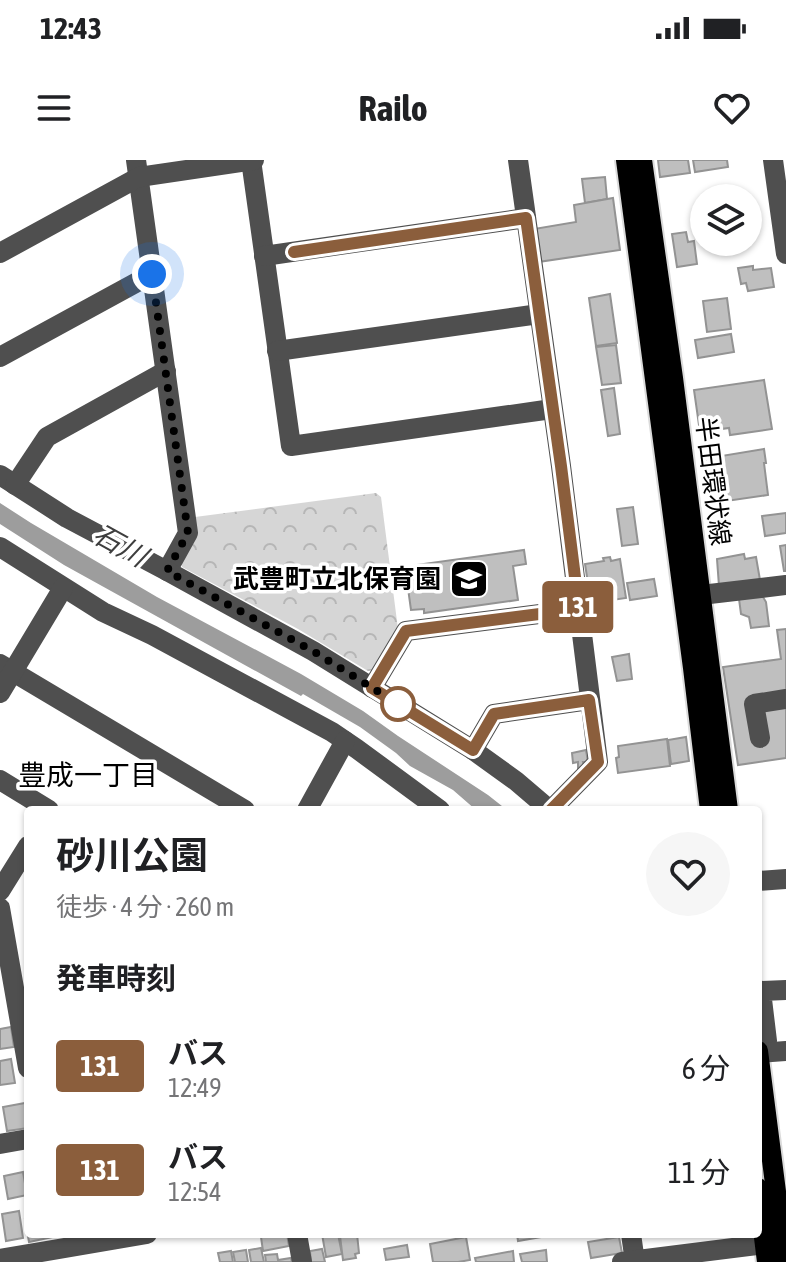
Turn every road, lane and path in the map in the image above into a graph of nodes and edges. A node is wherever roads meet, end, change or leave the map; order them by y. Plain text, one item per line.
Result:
1 (252, 160) edge
2 (518, 160) edge
3 (626, 160) edge
4 (642, 160) edge
5 (773, 160) edge
6 (137, 168) edge
7 (782, 196) edge
8 (526, 218) junction
9 (0, 253) edge
10 (786, 254) edge
11 (264, 256) junction
12 (152, 274) junction
13 (539, 314) junction
14 (277, 351) junction
15 (0, 357) edge
16 (166, 371) junction
17 (552, 409) junction
18 (8, 480) edge
19 (0, 547) edge
20 (167, 571) junction
21 (786, 585) edge
22 (63, 588) junction
23 (701, 595) junction
24 (579, 609) junction
25 (6, 668) edge
26 (372, 688) junction
27 (0, 693) edge
28 (786, 699) edge
29 (589, 700) junction
30 (760, 738) dead end
31 (345, 741) junction
32 (473, 750) junction
33 (0, 780) edge
34 (42, 806) edge
35 (238, 806) edge
36 (309, 806) edge
37 (434, 806) edge
38 (546, 806) edge
39 (555, 806) edge
40 (709, 806) edge
41 (727, 806) edge
42 (24, 852) edge
43 (786, 879) edge
44 (762, 881) edge
45 (0, 891) edge
46 (0, 908) edge
47 (20, 973) edge
48 (786, 990) edge
49 (762, 991) edge
50 (24, 1020) edge
51 (762, 1048) edge
52 (786, 1051) edge
53 (762, 1061) edge
54 (24, 1140) edge
55 (0, 1144) edge
56 (762, 1201) edge
57 (123, 1238) edge
58 (298, 1238) edge
59 (631, 1238) edge
60 (777, 1250) edge
61 (0, 1259) edge
62 (631, 1261) edge
63 (302, 1262) edge

1 - 6 street
1 - 11 street
2 - 8 street
3 - 40 main road, 半田環状線
4 - 23 main road, 半田環状線
5 - 7 street
6 - 9 street
6 - 12 street
7 - 10 street
8 - 11 street
8 - 13 street
11 - 14 street
12 - 15 street
12 - 16 street
13 - 14 street
13 - 17 street
14 - 17 street
16 - 18 street
16 - 20 street
17 - 24 street
18 - 20 street
19 - 22 street
20 - 26 street
21 - 23 street
22 - 25 street
22 - 31 street
23 - 41 main road, 半田環状線
24 - 26 street
24 - 29 street
25 - 27 street
25 - 35 street
26 - 32 street
28 - 30 street
29 - 32 street
29 - 39 street
31 - 36 street
31 - 37 street
32 - 38 street
33 - 34 street
42 - 45 street
43 - 44 street
46 - 47 street
47 - 50 street
48 - 49 street
51 - 52 street
53 - 60 main road
54 - 55 street
56 - 60 main road
57 - 61 street
58 - 63 street
59 - 62 street
60 - 62 street

